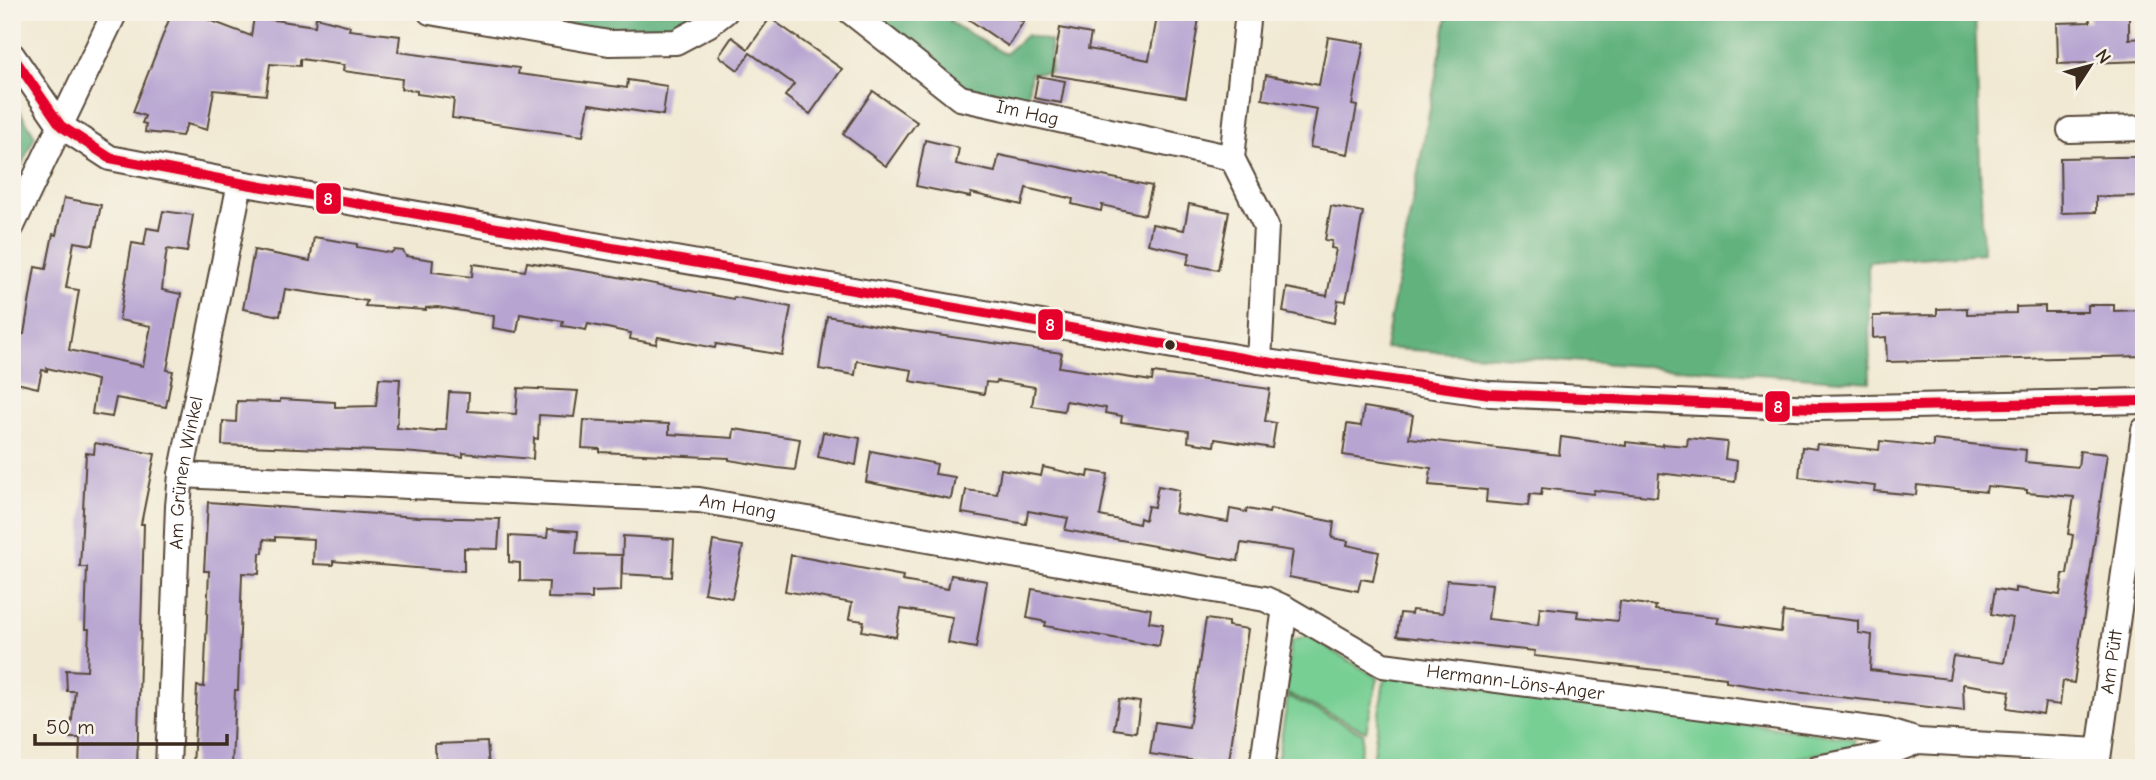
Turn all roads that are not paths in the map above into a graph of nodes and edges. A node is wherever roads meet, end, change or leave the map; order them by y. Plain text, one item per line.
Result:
1 (115, 12) edge
2 (430, 12) edge
3 (725, 12) edge
4 (851, 12) edge
5 (1248, 12) edge
6 (12, 55) edge
7 (61, 126) junction
8 (2144, 128) edge
9 (2070, 130) dead end
10 (1232, 158) junction
11 (240, 183) junction
12 (12, 226) edge
13 (1259, 360) junction
14 (2144, 401) edge
15 (2144, 430) edge
16 (181, 475) junction
17 (1285, 608) junction
18 (1918, 741) junction
19 (2097, 759) edge
20 (168, 768) edge
21 (1262, 768) edge
22 (1817, 768) edge

1 - 7 street
2 - 3 street
4 - 10 street, Im Hag
5 - 10 street
6 - 7 street
7 - 11 street
7 - 12 street
8 - 9 street
10 - 13 street
11 - 13 street
11 - 16 street, Am Grünen Winkel
13 - 14 street
15 - 19 street, Am Pütt
16 - 17 street, Am Hang
16 - 20 street, Am Grünen Winkel
17 - 18 street, Hermann-Löns-Anger
17 - 21 street
18 - 19 street, Hermann-Löns-Anger
18 - 22 street, Hermann-Löns-Anger

